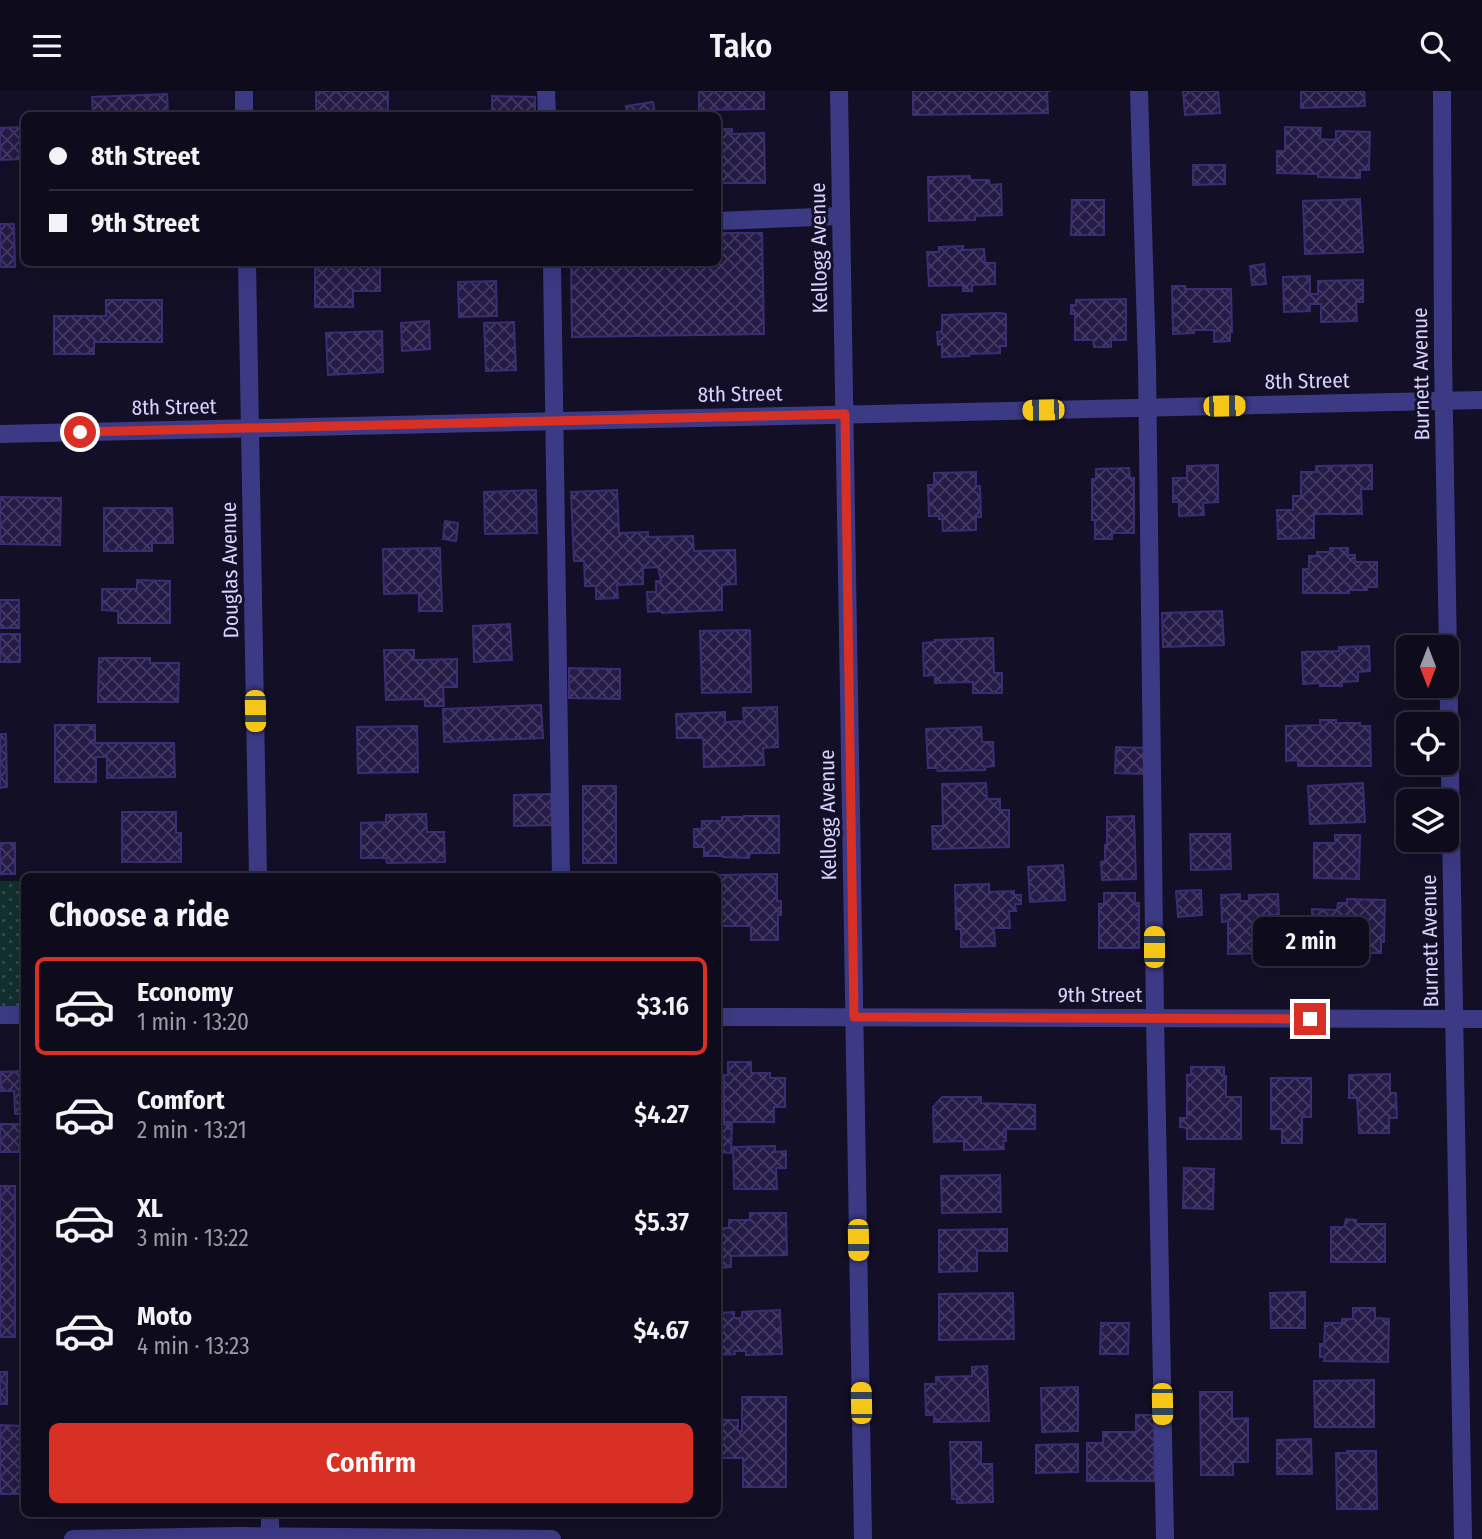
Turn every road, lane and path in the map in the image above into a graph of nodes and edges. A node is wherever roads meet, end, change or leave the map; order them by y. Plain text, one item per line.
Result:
1 (244, 91) edge
2 (547, 91) edge
3 (839, 91) edge
4 (1139, 91) edge
5 (1442, 91) edge
6 (244, 112) edge
7 (547, 112) edge
8 (841, 216) junction
9 (721, 221) edge
10 (247, 266) edge
11 (551, 266) edge
12 (1482, 400) edge
13 (1444, 401) junction
14 (1148, 407) junction
15 (845, 414) junction
16 (554, 421) junction
17 (250, 428) junction
18 (0, 434) edge
19 (258, 873) edge
20 (561, 873) edge
21 (0, 1015) edge
22 (21, 1015) edge
23 (721, 1017) edge
24 (854, 1017) junction
25 (1155, 1018) junction
26 (1454, 1019) junction
27 (1482, 1019) edge
28 (270, 1517) edge
29 (270, 1537) junction
30 (410, 1538) edge
31 (73, 1539) edge
32 (552, 1539) edge
33 (863, 1539) edge
34 (1165, 1539) edge
35 (1463, 1539) edge

1 - 6 street
2 - 7 street
3 - 8 street, Kellogg Avenue
4 - 14 street
5 - 13 street, Burnett Avenue
8 - 9 street
8 - 15 street, Kellogg Avenue
10 - 17 street, Douglas Avenue
11 - 16 street
12 - 13 street, 8th Street
13 - 14 street, 8th Street
13 - 26 street, Burnett Avenue
14 - 15 street, 8th Street
14 - 25 street
15 - 16 street, 8th Street
15 - 24 street, Kellogg Avenue
16 - 17 street, 8th Street
16 - 20 street
17 - 18 street, 8th Street
17 - 19 street, Douglas Avenue
21 - 22 street
23 - 24 street, 9th Street
24 - 25 street, 9th Street
24 - 33 street, Kellogg Avenue
25 - 26 street, 9th Street
25 - 34 street
26 - 27 street, 9th Street
26 - 35 street, Burnett Avenue
28 - 29 street
29 - 30 street
29 - 31 street
30 - 32 street

